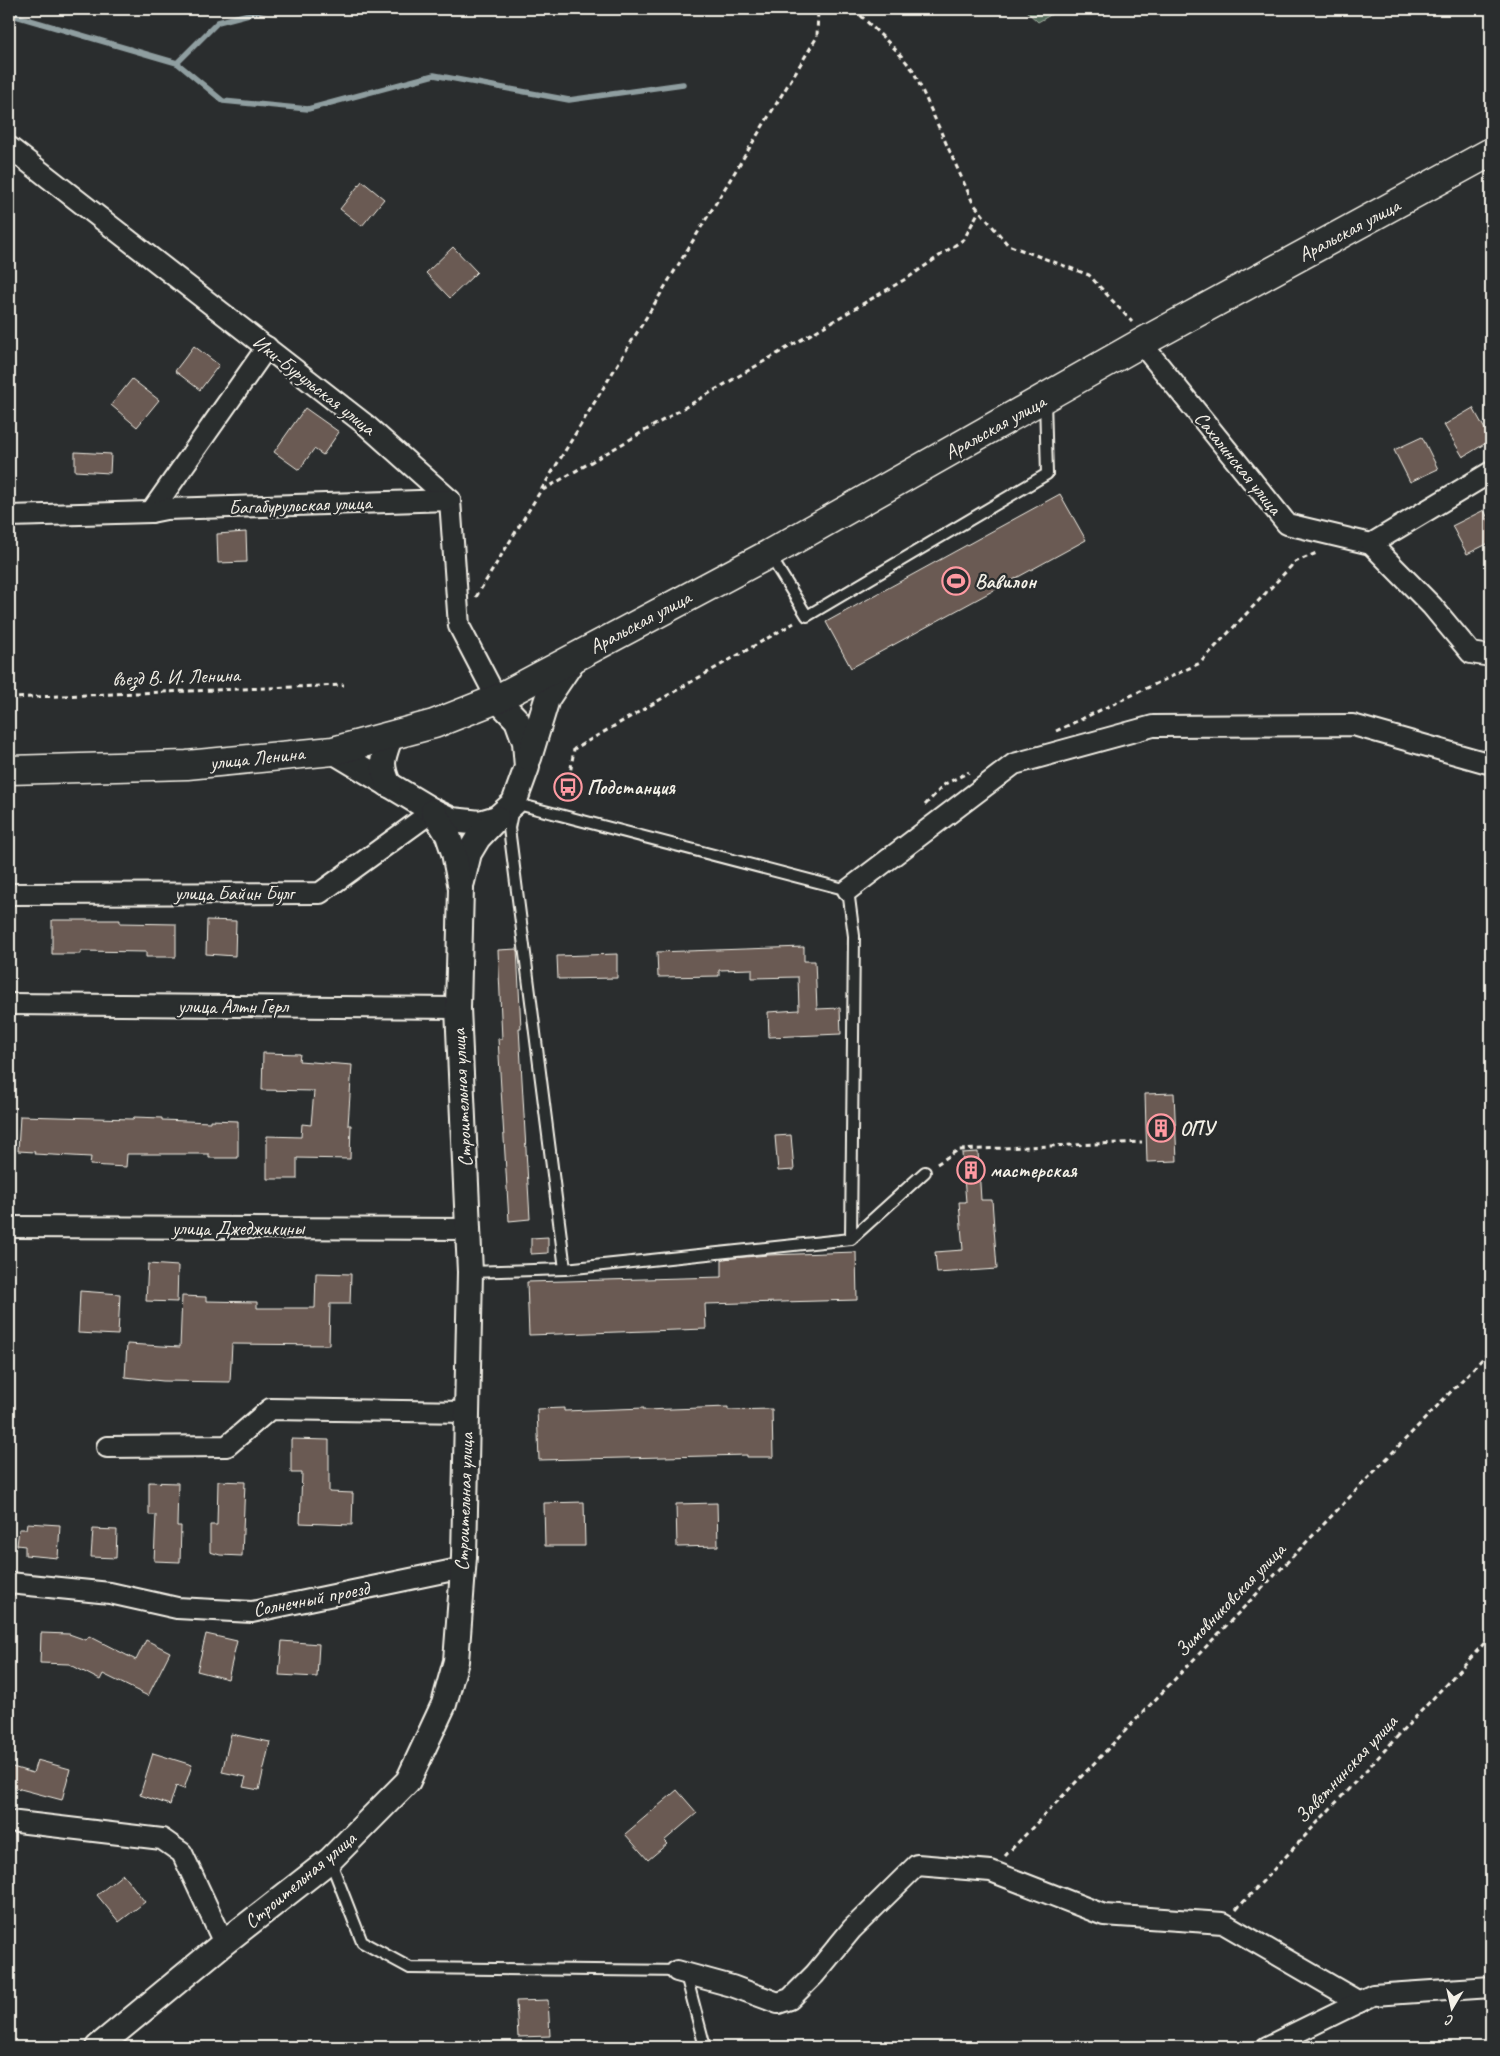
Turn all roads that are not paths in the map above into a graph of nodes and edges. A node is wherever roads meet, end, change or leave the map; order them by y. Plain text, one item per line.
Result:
1 (9, 146) edge
2 (1491, 152) edge
3 (1140, 343) junction
4 (267, 347) junction
5 (1045, 398) junction
6 (1491, 472) edge
7 (450, 500) junction
8 (151, 512) junction
9 (9, 516) edge
10 (1371, 544) junction
11 (769, 554) junction
12 (576, 656) junction
13 (1491, 656) edge
14 (497, 699) junction
15 (391, 735) junction
16 (332, 751) junction
17 (1491, 764) edge
18 (527, 767) junction
19 (9, 770) edge
20 (390, 785) junction
21 (506, 810) junction
22 (433, 811) junction
23 (461, 888) junction
24 (848, 890) junction
25 (9, 894) edge
26 (9, 1004) edge
27 (458, 1008) junction
28 (925, 1172) road end
29 (9, 1227) edge
30 (468, 1229) junction
31 (851, 1238) junction
32 (565, 1269) junction
33 (470, 1272) junction
34 (467, 1412) junction
35 (107, 1447) dead end
36 (463, 1568) junction
37 (9, 1583) edge
38 (9, 1821) edge
39 (330, 1860) junction
40 (224, 1943) junction
41 (681, 1972) junction
42 (1491, 1987) edge
43 (1359, 2002) junction
44 (98, 2047) edge
45 (705, 2047) edge
46 (1267, 2047) edge

1 - 4 street, Ики-Бурульская улица
2 - 3 main road, Аральская улица
3 - 5 main road, Аральская улица
3 - 10 street, Сахалинская улица
4 - 7 street, Ики-Бурульская улица
4 - 8 street
5 - 11 main road, Аральская улица
5 - 11 lane
6 - 10 street
7 - 8 street, Багабурульская улица
7 - 14 street
8 - 9 street, Багабурульская улица
10 - 13 street
11 - 12 main road, Аральская улица
12 - 14 main road, Аральская улица
12 - 18 street
14 - 15 main road, улица Ленина
14 - 18 street
15 - 16 main road, улица Ленина
15 - 20 street
16 - 19 main road, улица Ленина
16 - 20 street, Строительная улица
17 - 24 street
18 - 21 street
20 - 22 street, Строительная улица
21 - 22 street, Строительная улица
21 - 23 street
21 - 24 lane
21 - 32 lane
22 - 23 street, Строительная улица
22 - 25 street, улица Байин Булг
23 - 27 street, Строительная улица
24 - 31 lane
26 - 27 street, улица Алтн Герл
27 - 30 street, Строительная улица
28 - 31 lane
29 - 30 street, улица Джеджикины
30 - 33 street, Строительная улица
31 - 32 lane
32 - 33 lane
33 - 34 street, Строительная улица
34 - 35 street
34 - 36 street, Строительная улица
36 - 37 street, Солнечный проезд
36 - 39 street, Строительная улица
38 - 40 street
39 - 40 street, Строительная улица
39 - 41 lane
40 - 44 street, Строительная улица
41 - 43 street
41 - 45 lane
42 - 43 street
43 - 46 street

